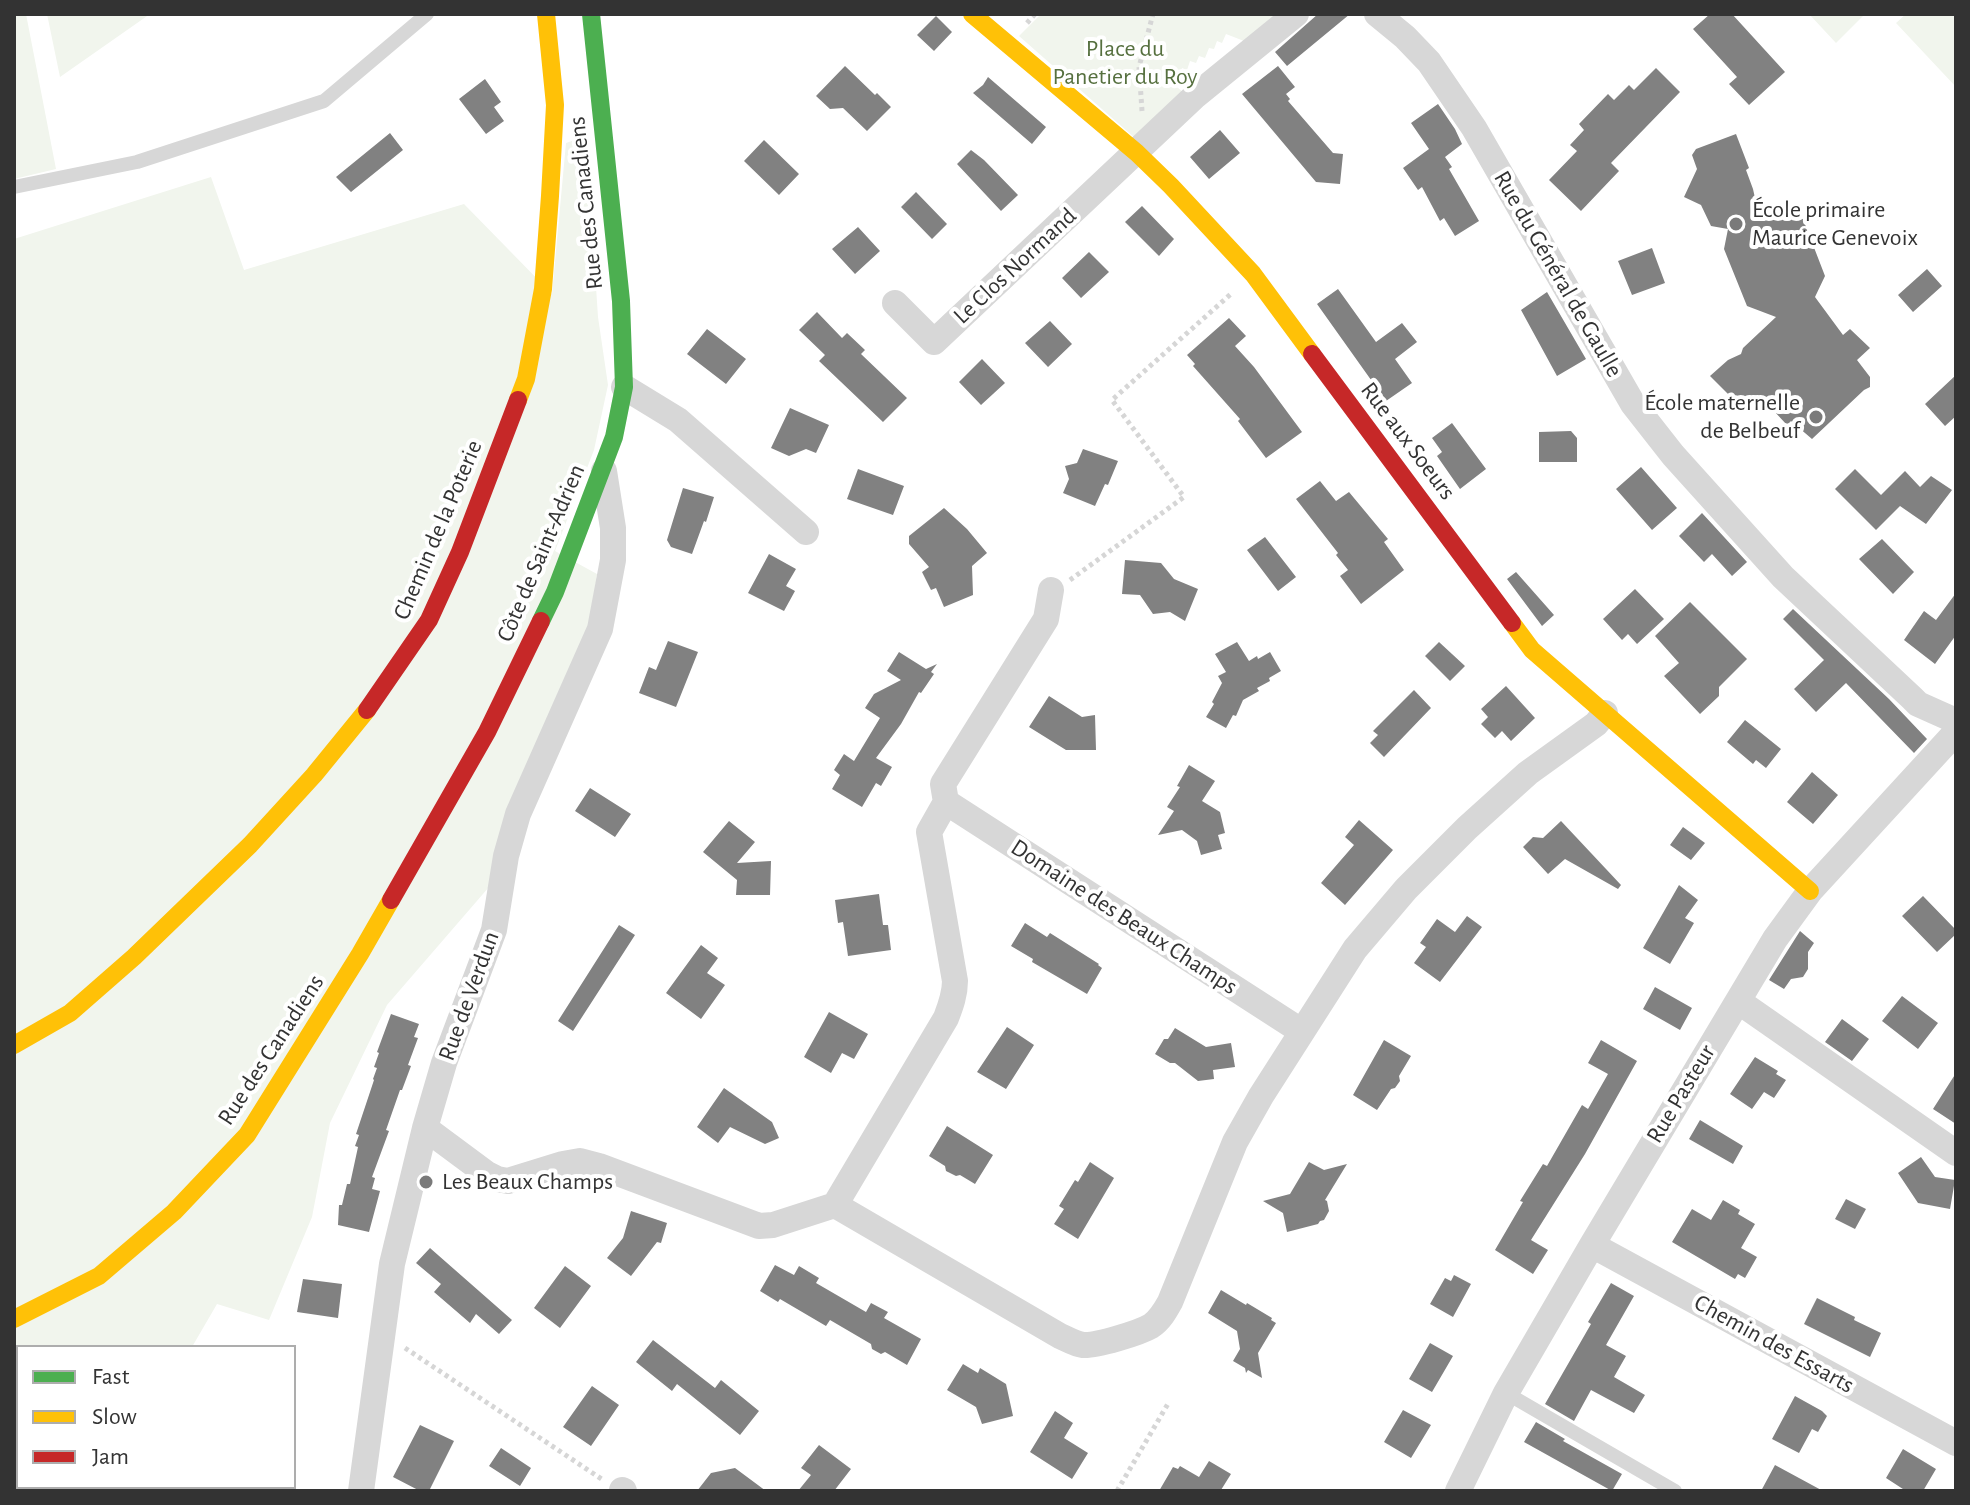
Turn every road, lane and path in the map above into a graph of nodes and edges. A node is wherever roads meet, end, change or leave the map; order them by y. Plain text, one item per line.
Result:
1 (427, 14) edge
2 (546, 14) edge
3 (591, 14) edge
4 (972, 14) edge
5 (1153, 14) edge
6 (1296, 14) edge
7 (1377, 14) edge
8 (1141, 149) junction
9 (14, 187) edge
10 (1253, 274) junction
11 (895, 303) dead end
12 (624, 387) junction
13 (603, 467) junction
14 (806, 532) dead end
15 (1051, 590) joint
16 (1605, 713) junction
17 (1956, 721) edge
18 (487, 732) joint
19 (1956, 732) edge
20 (946, 802) junction
21 (1810, 891) junction
22 (1738, 1001) junction
23 (1301, 1031) junction
24 (14, 1045) edge
25 (425, 1128) junction
26 (1956, 1153) edge
27 (835, 1205) junction
28 (1592, 1245) junction
29 (14, 1319) edge
30 (382, 1333) junction
31 (1506, 1393) junction
32 (1169, 1402) dead end
33 (1956, 1443) edge
34 (623, 1490) edge
35 (361, 1491) edge
36 (1117, 1491) edge
37 (1458, 1491) edge
38 (1675, 1491) edge

1 - 9 lane
2 - 24 street, Chemin de la Poterie
3 - 12 street, Rue des Canadiens
4 - 8 street, Rue aux Soeurs
5 - 8 path
6 - 8 street
7 - 17 street, Rue du Général de Gaulle
8 - 10 street, Rue aux Soeurs
8 - 11 street, Le Clos Normand
10 - 15 path
10 - 16 street, Rue aux Soeurs
12 - 13 street, Côte de Saint-Adrien
12 - 14 street
13 - 18 street, Côte de Saint-Adrien
13 - 25 street, Rue de Verdun
15 - 20 street
16 - 21 street, Rue aux Soeurs
16 - 23 street
18 - 29 street, Rue des Canadiens
19 - 21 street, Rue Pasteur
20 - 23 street, Domaine des Beaux Champs
20 - 27 street
21 - 22 street, Rue Pasteur
22 - 26 street
22 - 28 street, Rue Pasteur
23 - 27 street
25 - 27 street
25 - 30 street, Rue de Verdun
28 - 31 street, Rue Pasteur
28 - 33 street, Chemin des Essarts
30 - 34 path
30 - 35 street, Rue de Verdun
31 - 37 street, Rue Pasteur
31 - 38 lane
32 - 36 path

